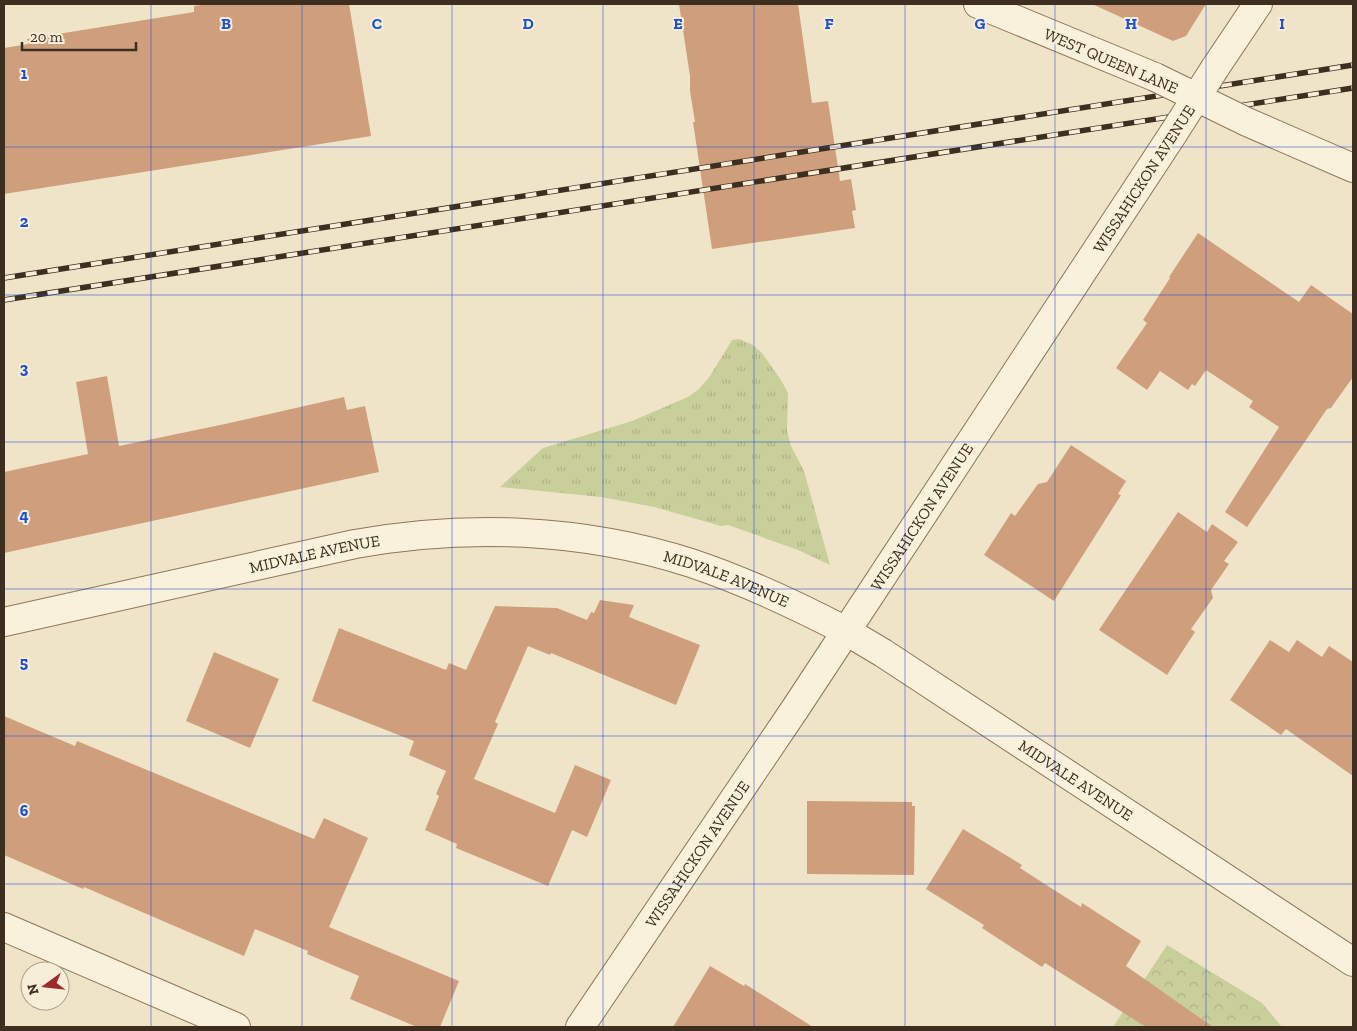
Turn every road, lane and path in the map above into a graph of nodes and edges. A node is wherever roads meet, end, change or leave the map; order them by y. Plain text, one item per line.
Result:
1 (978, 4) edge
2 (1258, 4) edge
3 (1197, 98) junction
4 (1353, 168) edge
5 (4, 622) edge
6 (846, 631) junction
7 (4, 927) edge
8 (1353, 962) edge
9 (236, 1027) edge
10 (580, 1027) edge

1 - 3 street, WEST QUEEN LANE, bridge
2 - 3 street, WISSAHICKON AVENUE, bridge
3 - 4 street, WEST QUEEN LANE, bridge
3 - 6 street, WISSAHICKON AVENUE, bridge
5 - 6 street, MIDVALE AVENUE
6 - 8 street, MIDVALE AVENUE
6 - 10 street, WISSAHICKON AVENUE
7 - 9 street

